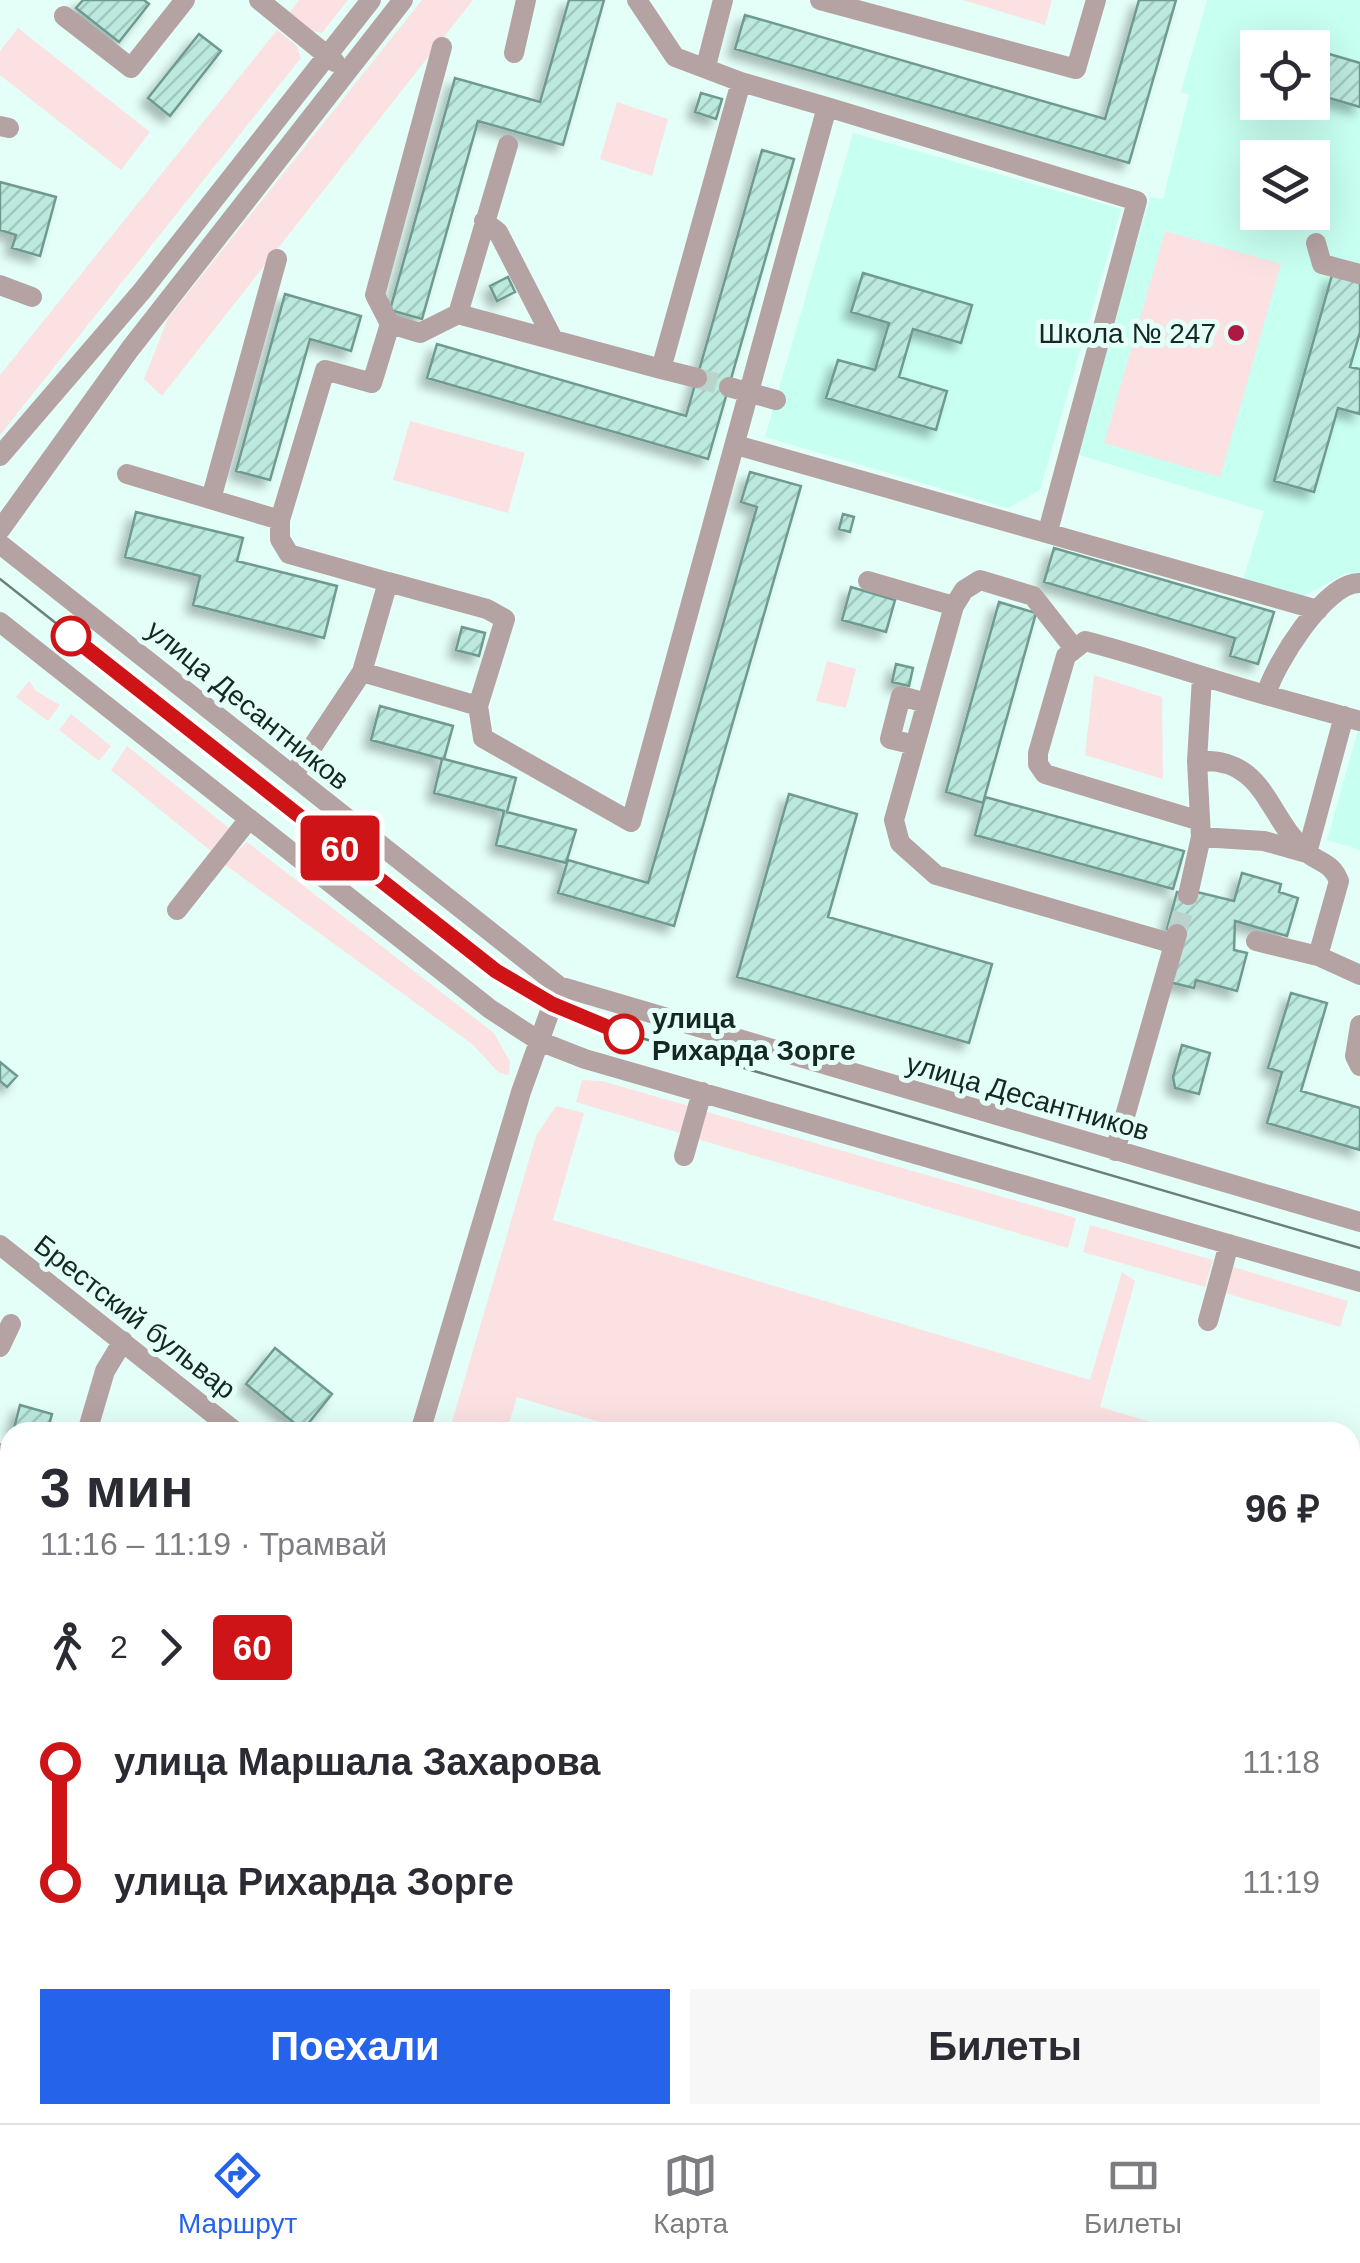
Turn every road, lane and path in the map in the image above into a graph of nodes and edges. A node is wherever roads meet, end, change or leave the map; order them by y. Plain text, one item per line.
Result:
1 (185, 0) edge
2 (259, 0) edge
3 (371, 0) edge
4 (403, 0) edge
5 (526, 0) edge
6 (638, 0) edge
7 (724, 0) edge
8 (820, 0) edge
9 (1096, 0) edge
10 (64, 16) dead end
11 (442, 47) dead end
12 (514, 53) dead end
13 (327, 56) junction
14 (706, 66) junction
15 (347, 72) junction
16 (741, 82) junction
17 (827, 107) junction
18 (508, 144) dead end
19 (484, 222) junction
20 (1316, 243) dead end
21 (277, 260) dead end
22 (1360, 274) edge
23 (0, 285) edge
24 (32, 296) dead end
25 (458, 314) junction
26 (390, 324) junction
27 (552, 337) junction
28 (661, 369) junction
29 (697, 378) tunnel mouth
30 (738, 390) junction
31 (776, 400) dead end
32 (736, 445) junction
33 (0, 456) edge
34 (127, 474) dead end
35 (211, 499) junction
36 (280, 520) junction
37 (0, 530) edge
38 (1048, 532) junction
39 (0, 544) edge
40 (868, 581) dead end
41 (388, 582) junction
42 (1360, 583) edge
43 (954, 606) junction
44 (1318, 610) junction
45 (0, 622) edge
46 (1073, 647) junction
47 (362, 672) junction
48 (1202, 677) junction
49 (1266, 695) junction
50 (478, 706) junction
51 (1352, 719) edge
52 (1197, 762) junction
53 (293, 776) junction
54 (249, 819) junction
55 (1201, 829) junction
56 (1307, 853) junction
57 (1188, 895) tunnel mouth
58 (177, 910) dead end
59 (1256, 940) dead end
60 (1318, 956) junction
61 (1360, 975) edge
62 (559, 986) junction
63 (1360, 1025) edge
64 (539, 1041) junction
65 (1360, 1066) edge
66 (702, 1092) junction
67 (1115, 1151) junction
68 (684, 1156) dead end
69 (1360, 1222) edge
70 (1229, 1244) junction
71 (0, 1245) edge
72 (1360, 1282) edge
73 (1208, 1321) dead end
74 (11, 1324) dead end
75 (123, 1341) junction
76 (0, 1348) edge
77 (91, 1422) edge
78 (224, 1422) edge
79 (423, 1422) edge

1 - 10 street
2 - 13 street
3 - 13 street
4 - 15 street
5 - 12 street
6 - 14 street
7 - 14 street
8 - 9 street
11 - 26 street
13 - 15 street
13 - 33 street
14 - 16 street
15 - 37 street
16 - 17 street
16 - 28 street
17 - 30 street
17 - 38 street
18 - 19 street
19 - 25 street
19 - 27 street
20 - 22 street
21 - 35 street
23 - 24 street
25 - 26 street
25 - 27 street
26 - 36 street
27 - 28 street
28 - 29 street
30 - 31 street
30 - 32 street
32 - 38 street
32 - 50 street
34 - 35 street
35 - 36 street
36 - 41 street
38 - 44 street
39 - 53 street, улица Десантников
40 - 43 street
41 - 47 street
41 - 50 street
42 - 44 street
43 - 46 street
43 - 67 street
44 - 49 street
45 - 54 street
46 - 48 street
46 - 55 street
47 - 50 street
47 - 53 street
48 - 49 street
48 - 52 street
49 - 51 street
51 - 56 street
52 - 55 street
52 - 56 street
53 - 62 street, улица Десантников
54 - 58 street
54 - 64 street
55 - 56 street
55 - 57 street
56 - 60 street
59 - 60 street
60 - 61 street
62 - 64 street
62 - 67 street, улица Десантников
63 - 65 street
64 - 66 street
64 - 79 street
66 - 68 street
66 - 70 street
67 - 69 street, улица Десантников
70 - 72 street
70 - 73 street
71 - 75 street, Брестский бульвар
74 - 76 street
75 - 77 street
75 - 78 street, Брестский бульвар

